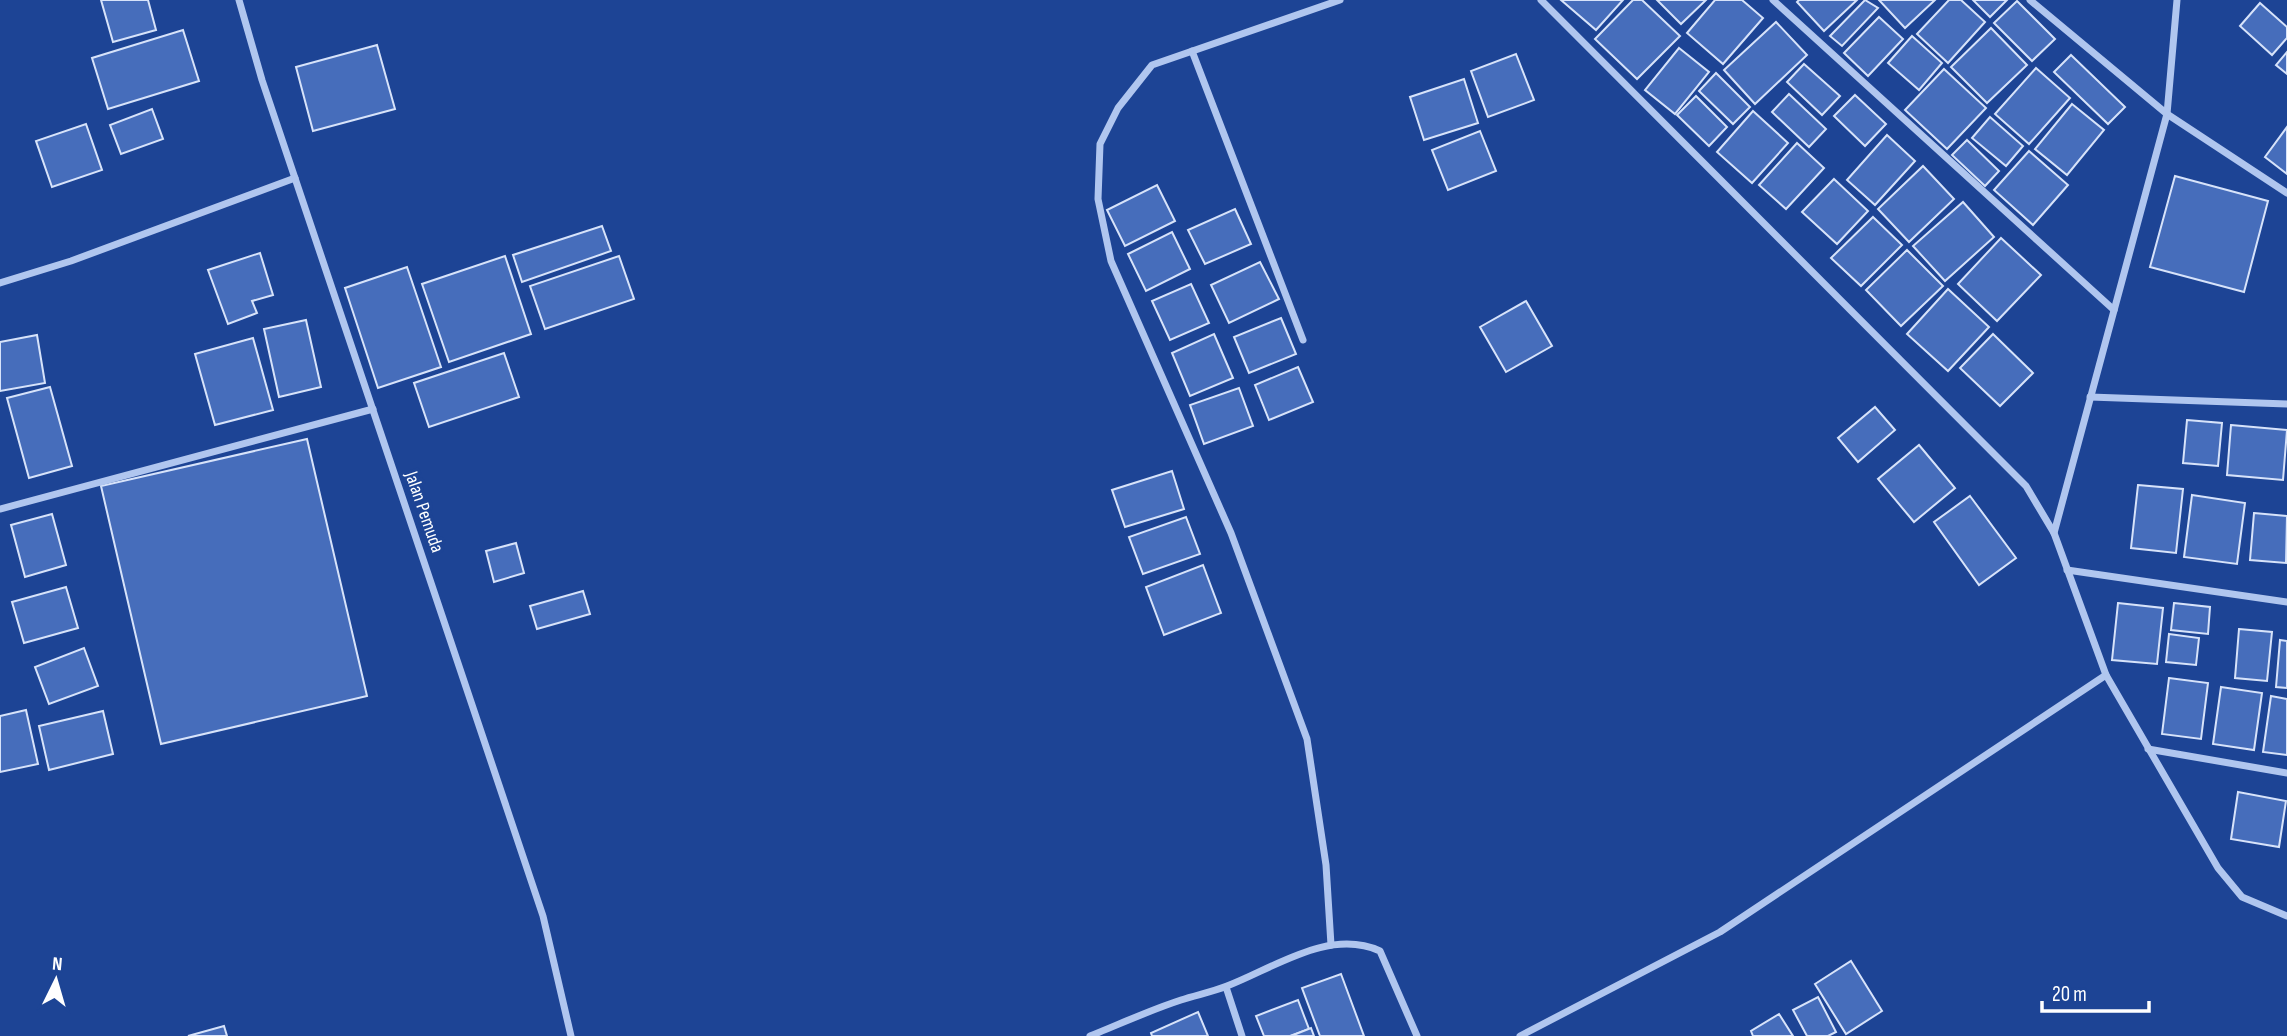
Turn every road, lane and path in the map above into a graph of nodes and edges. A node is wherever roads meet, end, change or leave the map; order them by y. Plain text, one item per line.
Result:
1 (239, 0) edge
2 (1340, 0) edge
3 (1541, 0) edge
4 (1773, 0) edge
5 (2030, 0) edge
6 (2177, 0) edge
7 (1192, 51) junction
8 (2167, 114) junction
9 (295, 178) junction
10 (2287, 192) edge
11 (0, 283) edge
12 (2114, 310) junction
13 (1303, 340) dead end
14 (2090, 397) junction
15 (2287, 404) edge
16 (373, 409) junction
17 (0, 509) edge
18 (2054, 533) junction
19 (2067, 570) junction
20 (2287, 602) edge
21 (2106, 675) junction
22 (2148, 749) junction
23 (2287, 773) edge
24 (2287, 916) edge
25 (1331, 945) junction
26 (1226, 987) junction
27 (571, 1036) edge
28 (1090, 1036) edge
29 (1242, 1036) edge
30 (1417, 1036) edge
31 (1520, 1036) edge

1 - 9 street, Jalan Pemuda
2 - 7 street
3 - 18 street
4 - 12 street
5 - 8 street
6 - 8 street
7 - 13 street
7 - 25 street
8 - 10 street
8 - 12 street
9 - 11 street
9 - 16 street, Jalan Pemuda
12 - 14 street
14 - 15 street
14 - 18 street
16 - 17 street
16 - 27 street, Jalan Pemuda
18 - 19 street
19 - 20 street
19 - 21 street
21 - 22 street
21 - 31 street
22 - 23 street
22 - 24 street
25 - 26 street
25 - 30 street
26 - 28 street
26 - 29 street

